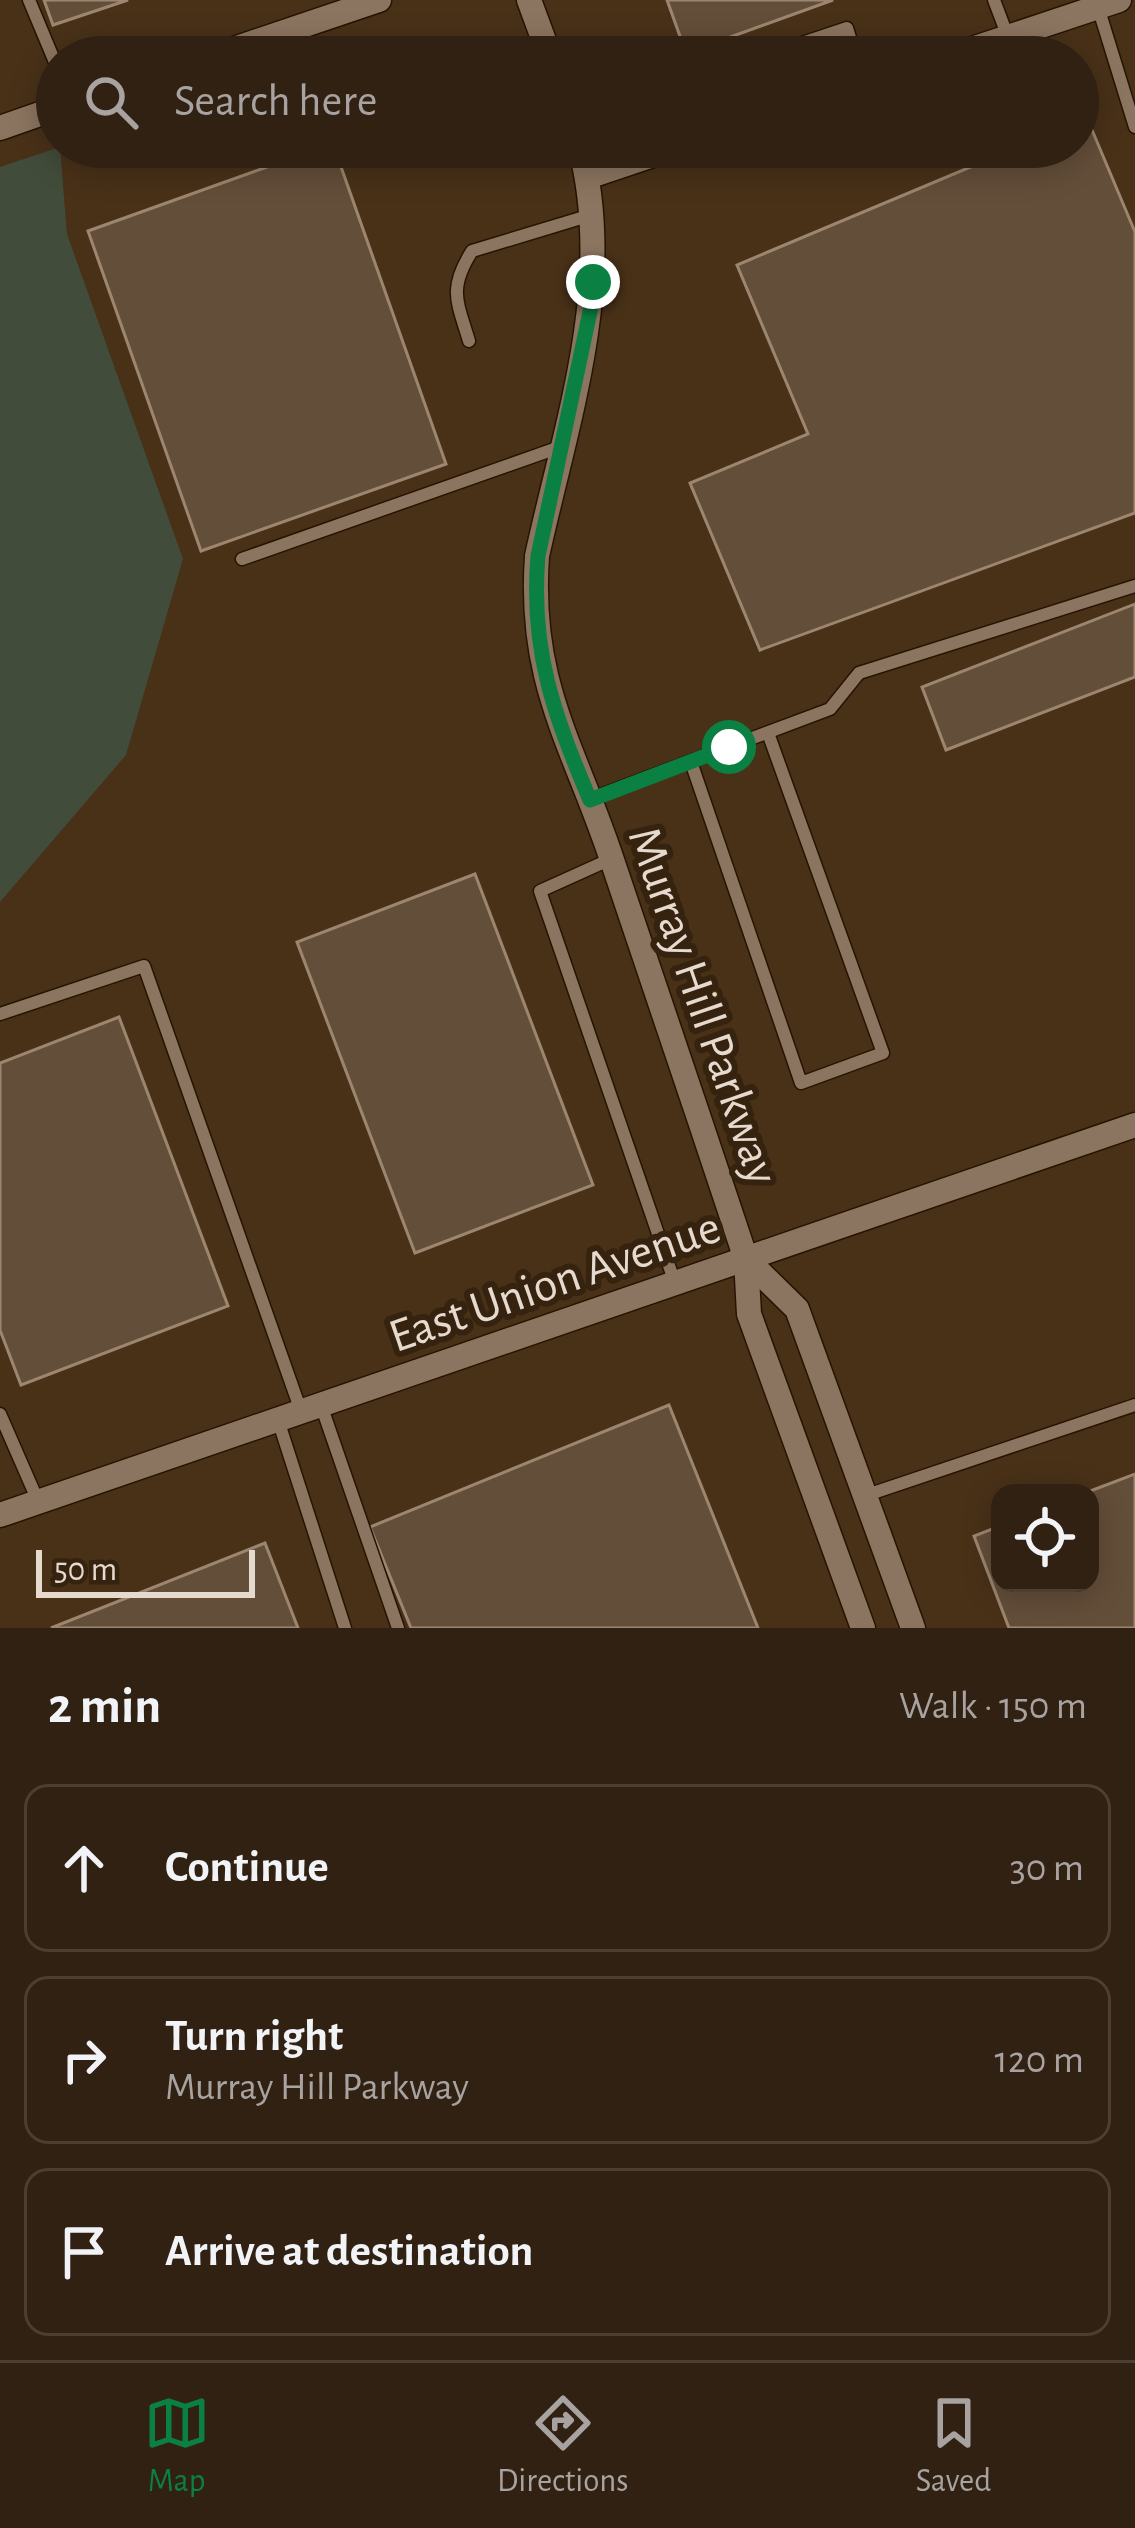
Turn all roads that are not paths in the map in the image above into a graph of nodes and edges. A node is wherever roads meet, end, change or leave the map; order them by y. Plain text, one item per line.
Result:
1 (29, 0) edge
2 (380, 0) edge
3 (530, 0) edge
4 (994, 0) edge
5 (1104, 2) edge
6 (44, 36) edge
7 (273, 36) edge
8 (543, 36) edge
9 (823, 36) edge
10 (849, 36) edge
11 (1008, 36) edge
12 (1011, 36) edge
13 (36, 115) edge
14 (1135, 127) edge
15 (0, 128) edge
16 (586, 168) edge
17 (615, 168) edge
18 (588, 177) junction
19 (592, 214) junction
20 (469, 341) dead end
21 (561, 446) junction
22 (242, 559) dead end
23 (1135, 586) edge
24 (768, 733) junction
25 (691, 762) junction
26 (590, 800) junction
27 (612, 858) junction
28 (0, 1014) edge
29 (1135, 1125) edge
30 (746, 1258) junction
31 (674, 1283) junction
32 (1135, 1405) edge
33 (300, 1412) junction
34 (0, 1414) edge
35 (867, 1495) junction
36 (39, 1502) junction
37 (0, 1515) edge
38 (345, 1628) edge
39 (398, 1628) edge
40 (863, 1628) edge
41 (913, 1628) edge

1 - 6 lane
2 - 7 street
3 - 8 street
4 - 11 lane
5 - 12 street
5 - 14 lane
9 - 10 lane
13 - 15 street
16 - 18 street, Murray Hill Parkway
17 - 18 street
18 - 19 street, Murray Hill Parkway
19 - 20 lane
19 - 21 street, Murray Hill Parkway
21 - 22 lane
21 - 26 street, Murray Hill Parkway
23 - 24 lane
24 - 25 lane
24 - 25 lane
25 - 26 lane
26 - 27 street, Murray Hill Parkway
27 - 30 street, Murray Hill Parkway
27 - 31 lane
28 - 33 lane
29 - 30 street, East Union Avenue
30 - 31 street, East Union Avenue
30 - 35 street, Murray Hill Parkway
30 - 40 street, Murray Hill Parkway
31 - 33 street, East Union Avenue
32 - 35 lane
33 - 36 street, East Union Avenue
33 - 38 lane
33 - 39 lane
34 - 36 lane
35 - 41 street, Murray Hill Parkway
36 - 37 street, East Union Avenue

